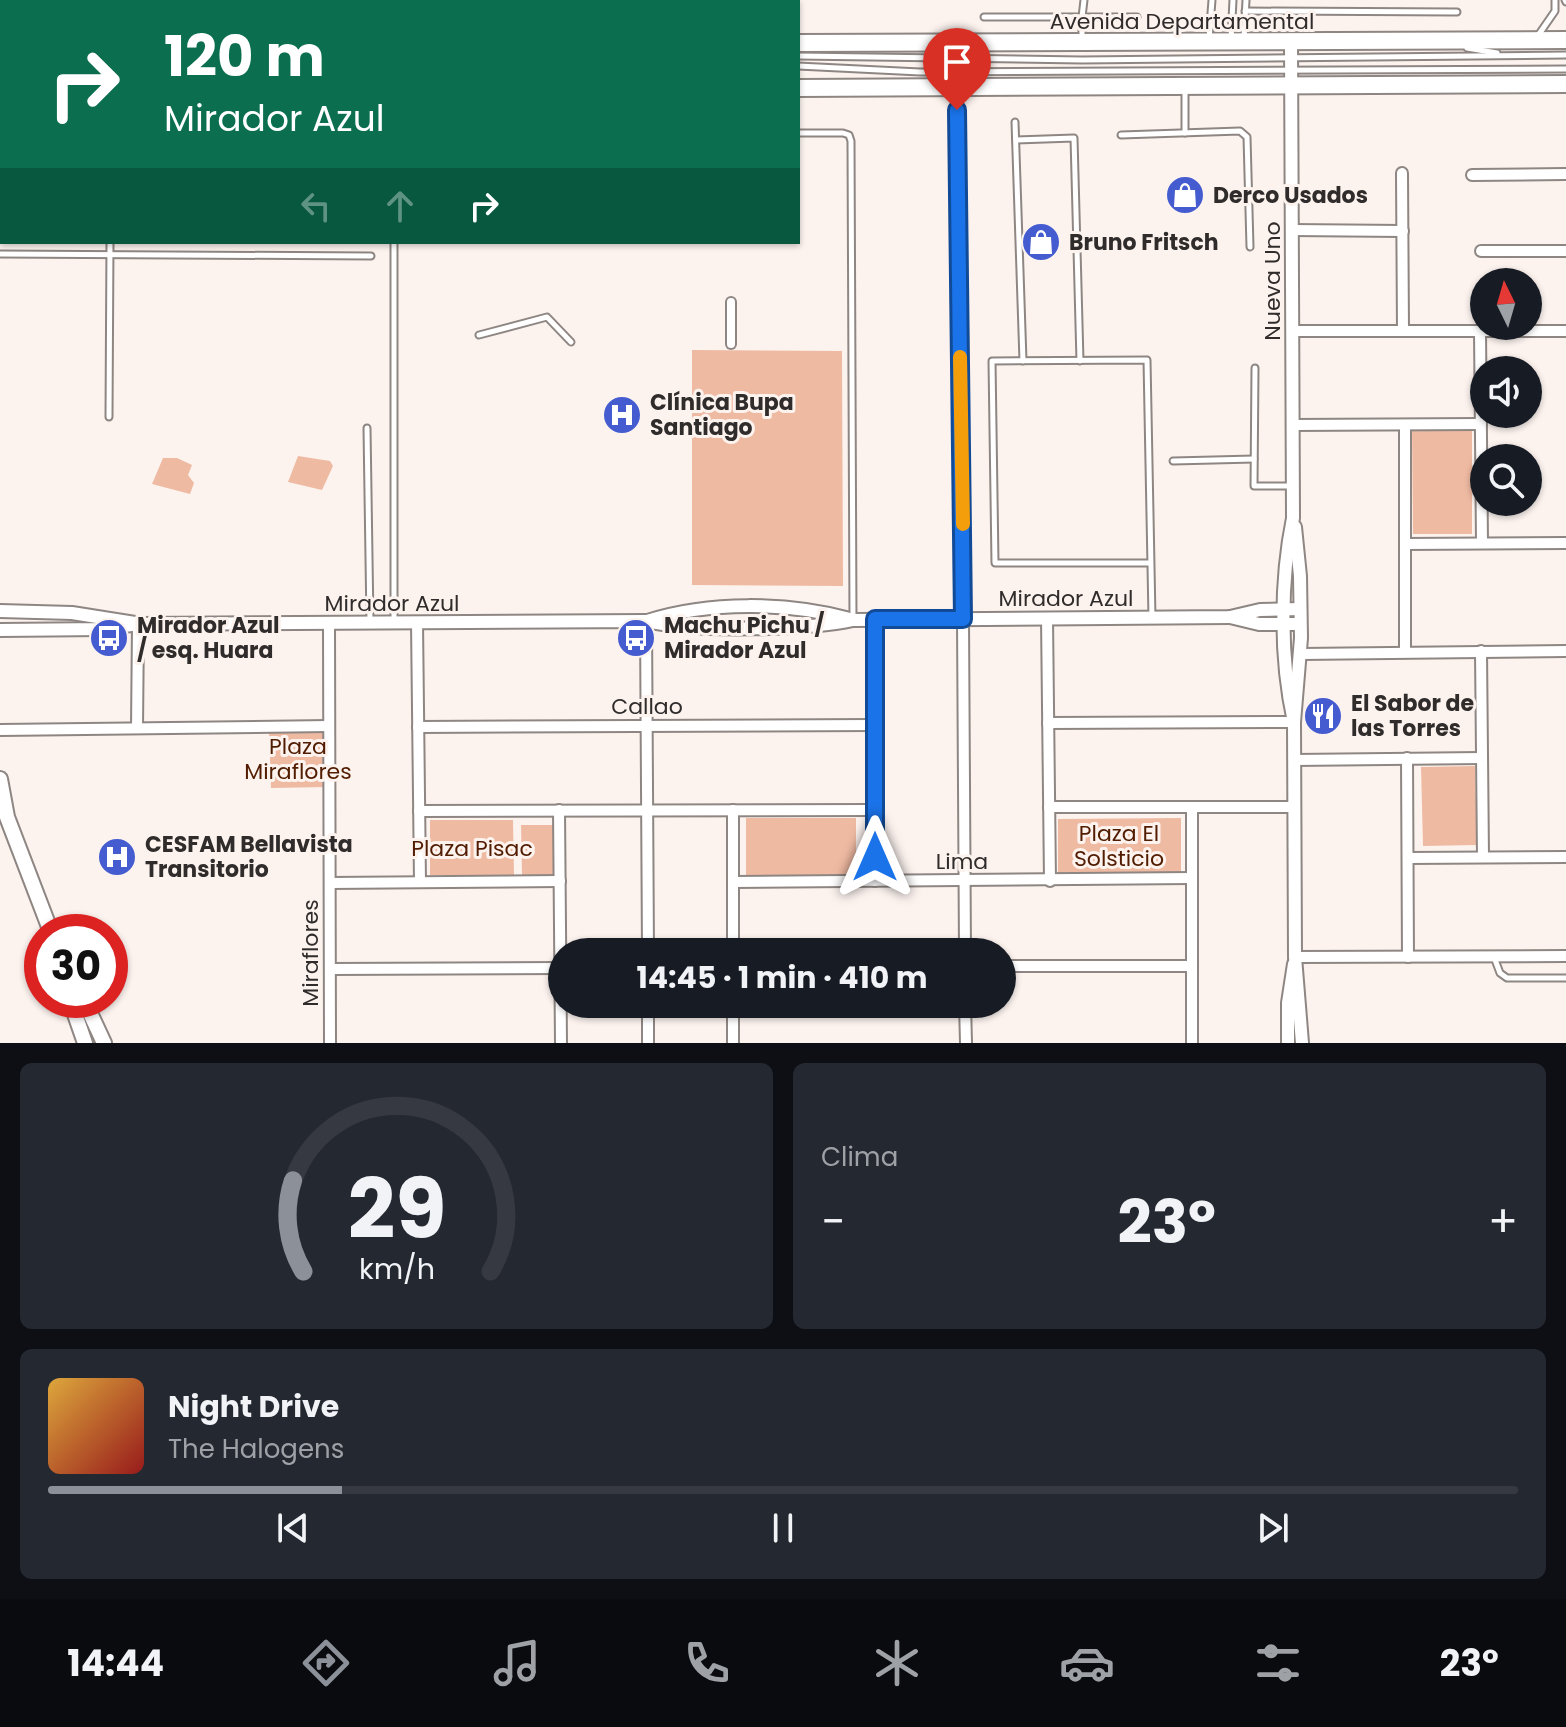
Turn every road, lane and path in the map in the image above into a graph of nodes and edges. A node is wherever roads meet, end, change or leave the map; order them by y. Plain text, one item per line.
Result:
1 (1084, 0) edge
2 (1212, 0) edge
3 (1233, 0) edge
4 (1246, 0) edge
5 (1555, 0) edge
6 (1245, 11) junction
7 (1457, 12) dead end
8 (984, 17) dead end
9 (1082, 17) junction
10 (1137, 17) dead end
11 (1535, 40) junction
12 (1566, 40) edge
13 (1436, 42) junction
14 (800, 43) edge
15 (1082, 43) junction
16 (1209, 44) junction
17 (1237, 44) junction
18 (1509, 55) junction
19 (1566, 55) edge
20 (800, 56) edge
21 (1291, 64) junction
22 (800, 66) edge
23 (1566, 69) edge
24 (1566, 84) edge
25 (956, 87) junction
26 (1185, 87) junction
27 (800, 88) edge
28 (1015, 122) dead end
29 (800, 133) edge
30 (1185, 133) junction
31 (1121, 135) dead end
32 (1016, 140) junction
33 (1402, 173) dead end
34 (1566, 174) edge
35 (1472, 175) dead end
36 (1291, 230) junction
37 (1403, 231) junction
38 (110, 244) edge
39 (394, 244) edge
40 (1250, 247) dead end
41 (1481, 251) dead end
42 (1566, 251) edge
43 (0, 254) edge
44 (110, 255) junction
45 (371, 256) dead end
46 (731, 302) dead end
47 (1292, 331) junction
48 (1403, 331) junction
49 (1470, 331) edge
50 (1542, 331) edge
51 (1566, 331) edge
52 (479, 335) dead end
53 (571, 342) dead end
54 (731, 344) dead end
55 (1023, 361) junction
56 (1080, 361) junction
57 (1255, 368) dead end
58 (109, 417) dead end
59 (1470, 424) edge
60 (1292, 425) junction
61 (1405, 425) junction
62 (367, 428) dead end
63 (1481, 428) edge
64 (1254, 459) junction
65 (1173, 461) dead end
66 (1293, 486) junction
67 (1293, 518) junction
68 (1482, 543) junction
69 (1566, 543) edge
70 (1405, 544) junction
71 (1151, 563) junction
72 (1286, 609) junction
73 (1300, 609) junction
74 (0, 611) edge
75 (1230, 617) junction
76 (1047, 618) junction
77 (1152, 618) junction
78 (875, 619) junction
79 (963, 619) junction
80 (853, 620) junction
81 (646, 621) junction
82 (394, 622) junction
83 (417, 622) junction
84 (329, 623) junction
85 (370, 623) junction
86 (138, 624) junction
87 (1286, 624) junction
88 (1301, 624) junction
89 (0, 630) edge
90 (1481, 651) junction
91 (1566, 651) edge
92 (1405, 652) junction
93 (1301, 654) junction
94 (1294, 722) junction
95 (1048, 723) junction
96 (875, 725) junction
97 (329, 726) junction
98 (647, 726) junction
99 (418, 727) junction
100 (137, 728) junction
101 (0, 730) edge
102 (1407, 758) junction
103 (1482, 758) junction
104 (1294, 760) junction
105 (0, 779) edge
106 (1049, 807) junction
107 (1192, 807) junction
108 (1295, 807) junction
109 (559, 810) junction
110 (647, 810) junction
111 (733, 810) junction
112 (875, 810) junction
113 (419, 811) junction
114 (2, 814) edge
115 (1483, 857) junction
116 (1566, 857) edge
117 (1408, 858) junction
118 (1192, 878) junction
119 (560, 881) junction
120 (875, 881) junction
121 (965, 881) junction
122 (1050, 881) junction
123 (420, 882) junction
124 (733, 882) junction
125 (330, 883) junction
126 (44, 914) edge
127 (561, 938) edge
128 (648, 938) edge
129 (733, 938) edge
130 (965, 938) edge
131 (1566, 956) edge
132 (1295, 957) junction
133 (1408, 957) junction
134 (1494, 957) junction
135 (1016, 966) edge
136 (1192, 966) junction
137 (548, 968) edge
138 (330, 969) junction
139 (1566, 978) edge
140 (76, 1018) edge
141 (92, 1018) edge
142 (561, 1018) edge
143 (648, 1018) edge
144 (733, 1018) edge
145 (965, 1018) edge
146 (85, 1043) edge
147 (104, 1043) edge
148 (330, 1043) edge
149 (561, 1043) edge
150 (648, 1043) edge
151 (733, 1043) edge
152 (966, 1043) edge
153 (1192, 1043) edge
154 (1288, 1043) edge
155 (1302, 1043) edge

1 - 9 lane
2 - 16 lane
3 - 17 lane
4 - 6 lane
5 - 11 lane
6 - 7 lane
6 - 17 lane
8 - 9 lane
9 - 10 lane
9 - 15 lane
11 - 12 main road, Avenida Departamental
11 - 13 main road, Avenida Departamental
13 - 18 lane
13 - 21 main road, Avenida Departamental
14 - 15 main road, Avenida Departamental
15 - 16 main road, Avenida Departamental
16 - 17 main road, Avenida Departamental
17 - 21 main road, Avenida Departamental
18 - 19 lane
18 - 21 lane
20 - 21 lane
21 - 22 lane
21 - 23 lane
21 - 24 main road, Avenida Departamental
21 - 26 main road, Avenida Departamental
21 - 36 street, Nueva Uno
25 - 26 main road, Avenida Departamental
25 - 27 main road, Avenida Departamental
25 - 79 lane
26 - 30 lane
28 - 32 lane
29 - 80 lane
30 - 31 lane
30 - 40 lane
32 - 55 lane
32 - 56 lane
33 - 37 street
34 - 35 street
36 - 37 street
36 - 47 street, Nueva Uno
37 - 48 street
38 - 44 lane
39 - 82 lane
41 - 42 street
43 - 44 lane
44 - 45 lane
44 - 58 lane
46 - 54 street
47 - 48 street
47 - 60 street, Nueva Uno
48 - 49 street
50 - 51 street
52 - 53 lane
55 - 56 lane
55 - 71 lane
56 - 71 lane
57 - 64 lane
59 - 61 street
60 - 61 street
60 - 66 street, Nueva Uno
61 - 70 street
62 - 85 lane
63 - 68 street
64 - 65 lane
64 - 66 lane
66 - 67 street, Nueva Uno
67 - 72 street, Nueva Uno
67 - 73 street, Nueva Uno
68 - 69 street
68 - 70 street
70 - 92 street
71 - 77 lane
72 - 73 street, Mirador Azul
72 - 75 street, Mirador Azul
72 - 87 street, Nueva Uno
73 - 88 street, Nueva Uno
74 - 86 street, Mirador Azul
75 - 77 street, Mirador Azul
75 - 87 street, Mirador Azul
76 - 77 street, Mirador Azul
76 - 79 street, Mirador Azul
76 - 95 street
78 - 79 street, Mirador Azul
78 - 80 street, Mirador Azul
78 - 96 street
79 - 121 street
80 - 81 street, Mirador Azul
81 - 83 street, Mirador Azul
81 - 98 street
82 - 83 street, Mirador Azul
82 - 85 street, Mirador Azul
83 - 99 street
84 - 85 street, Mirador Azul
84 - 86 street, Mirador Azul
84 - 97 street, Miraflores
86 - 89 street, Mirador Azul
86 - 100 street
87 - 88 street, Mirador Azul
87 - 94 street, Nueva Uno
88 - 93 street, Nueva Uno
90 - 91 street
90 - 92 street
90 - 103 street
92 - 93 street
93 - 94 street, Nueva Uno
94 - 95 street
94 - 104 street, Nueva Uno
95 - 106 street
96 - 98 street, Callao
96 - 112 street
97 - 100 street
97 - 125 street, Miraflores
98 - 99 street, Callao
98 - 110 street
99 - 113 street
100 - 101 street
102 - 103 street
102 - 104 street
102 - 117 street
103 - 115 street
104 - 108 street, Nueva Uno
105 - 114 main road
106 - 107 street
106 - 122 street
107 - 108 street
107 - 118 street
108 - 132 street, Nueva Uno
109 - 110 street
109 - 113 street
109 - 119 street
110 - 111 street
110 - 128 street
111 - 112 street
111 - 124 street
112 - 120 street
113 - 123 street
114 - 126 main road
115 - 116 street
115 - 117 street
117 - 133 street
118 - 122 street, Lima
118 - 136 street
119 - 123 street
119 - 127 street
120 - 121 street, Lima
120 - 124 street, Lima
121 - 122 street, Lima
121 - 130 street
123 - 125 street
124 - 129 street
125 - 138 street, Miraflores
131 - 134 street
132 - 133 street
132 - 154 street, Nueva Uno
132 - 155 street, Nueva Uno
133 - 134 street
134 - 139 lane
135 - 136 street
136 - 153 street
137 - 138 street
138 - 148 street, Miraflores
140 - 146 main road
141 - 147 main road
142 - 149 street
143 - 150 street
144 - 151 street
145 - 152 street

